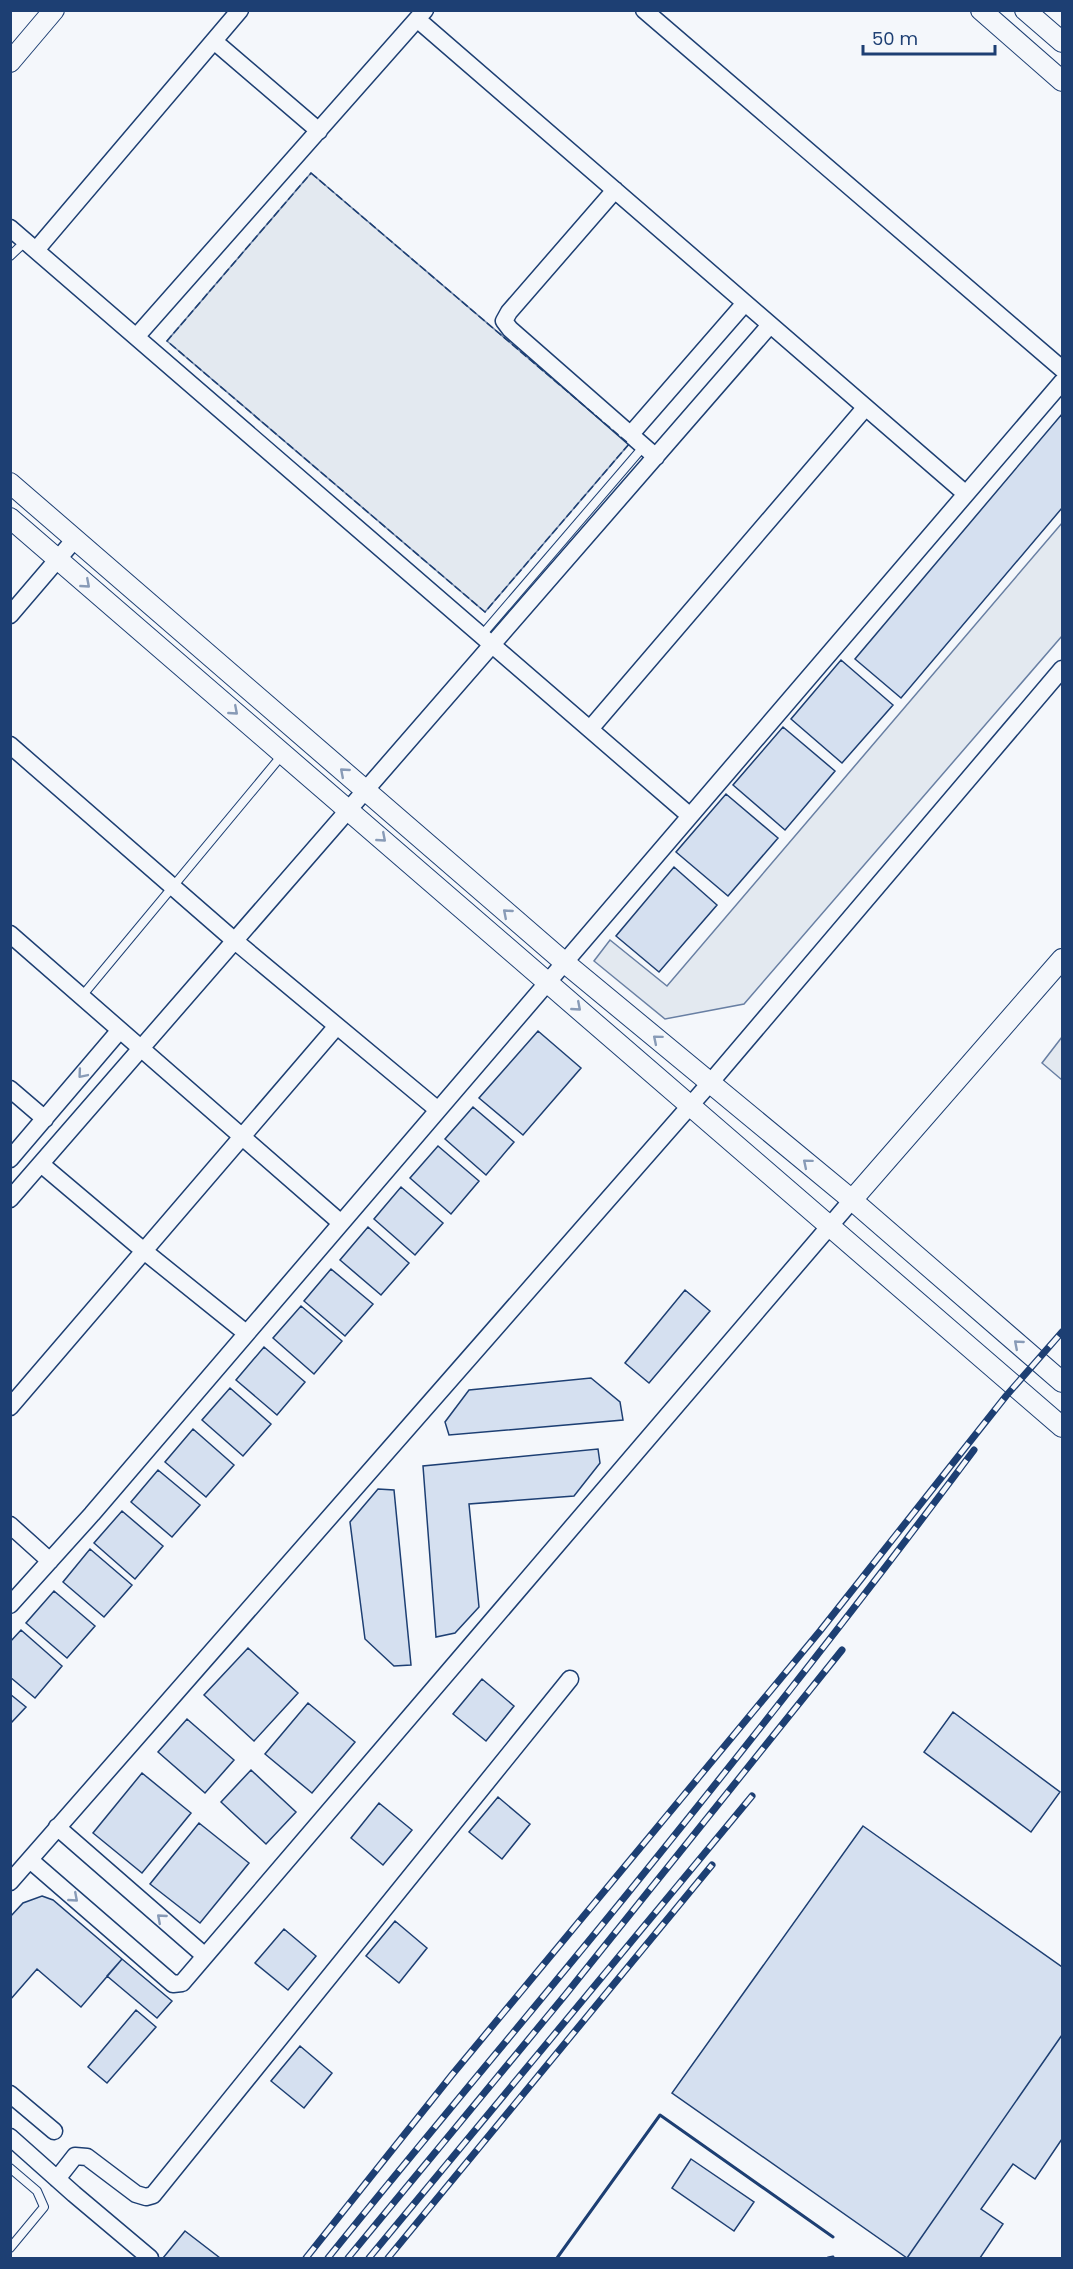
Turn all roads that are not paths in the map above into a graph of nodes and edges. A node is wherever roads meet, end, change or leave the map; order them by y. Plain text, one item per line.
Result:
1 (54, 10) edge
2 (240, 10) edge
3 (644, 10) edge
4 (981, 10) edge
5 (1025, 10) edge
6 (421, 15) edge
7 (214, 40) junction
8 (1062, 42) edge
9 (13, 54) edge
10 (1062, 81) edge
11 (319, 131) junction
12 (615, 190) junction
13 (10, 228) edge
14 (31, 246) junction
15 (10, 256) edge
16 (745, 303) junction
17 (770, 325) junction
18 (136, 337) junction
19 (1062, 369) edge
20 (1062, 382) edge
21 (866, 408) junction
22 (631, 434) junction
23 (650, 452) junction
24 (10, 483) edge
25 (966, 494) junction
26 (10, 518) edge
27 (75, 540) junction
28 (58, 559) junction
29 (10, 615) edge
30 (487, 640) junction
31 (1062, 669) edge
32 (590, 729) junction
33 (10, 745) edge
34 (278, 760) dead end
35 (365, 790) junction
36 (349, 809) junction
37 (689, 815) junction
38 (173, 886) junction
39 (10, 934) edge
40 (235, 941) junction
41 (1062, 959) edge
42 (564, 962) junction
43 (547, 982) junction
44 (82, 996) junction
45 (337, 1026) junction
46 (120, 1030) junction
47 (141, 1048) junction
48 (710, 1083) junction
49 (10, 1089) edge
50 (690, 1105) junction
51 (438, 1110) junction
52 (45, 1119) junction
53 (242, 1137) junction
54 (10, 1159) edge
55 (41, 1164) junction
56 (10, 1199) edge
57 (852, 1200) junction
58 (341, 1223) junction
59 (830, 1226) junction
60 (144, 1251) junction
61 (246, 1333) junction
62 (1062, 1382) edge
63 (10, 1407) edge
64 (1062, 1427) edge
65 (10, 1526) edge
66 (50, 1561) junction
67 (10, 1605) edge
68 (570, 1679) dead end
69 (57, 1827) junction
70 (30, 1860) junction
71 (10, 1882) edge
72 (205, 1956) junction
73 (10, 2094) edge
74 (54, 2131) dead end
75 (10, 2137) edge
76 (10, 2168) edge
77 (57, 2179) junction
78 (10, 2248) edge
79 (140, 2256) edge

1 - 9 street
2 - 7 street
3 - 19 street
4 - 10 street
5 - 8 street
6 - 11 street
6 - 12 street
7 - 11 street
7 - 14 street
11 - 18 street
12 - 16 street
12 - 22 street
13 - 14 street
14 - 15 lane
14 - 18 street
16 - 17 street
16 - 22 street
17 - 21 street
17 - 23 street
18 - 30 street
20 - 25 street
21 - 25 street
21 - 32 street
22 - 23 street
23 - 30 street
24 - 27 street
25 - 37 street
26 - 28 street
27 - 28 street
35 -> 27 street
28 - 29 street
28 -> 36 street
30 - 32 street
30 - 35 street
31 - 48 street
32 - 37 street
33 - 38 street
34 - 38 lane
35 - 36 street
42 -> 35 street
36 - 40 street
36 -> 43 street
37 - 42 street
38 - 40 street
38 - 44 lane
39 - 44 street
40 - 45 street
40 - 47 street
41 - 57 street
42 - 43 street
48 -> 42 street
43 -> 50 street
43 - 51 street
44 - 46 street
45 - 51 street
45 - 53 street
46 - 47 street
46 -> 52 street
47 - 53 street
47 - 55 street
48 - 50 street
57 -> 48 street
49 - 52 street
50 - 59 street
50 - 69 street
51 - 58 street
52 - 54 street
53 - 58 street
53 - 60 street
55 - 56 street
55 - 60 street
57 - 59 street
62 -> 57 street
58 - 61 street
59 - 64 street
59 - 72 street
60 - 61 street
60 - 63 street
61 - 66 street
65 - 66 street
66 - 67 street
68 - 77 street
69 - 70 street
72 -> 69 street
70 - 71 street
70 -> 72 street
73 - 74 street
75 - 77 street
76 - 78 lane
77 - 79 street

